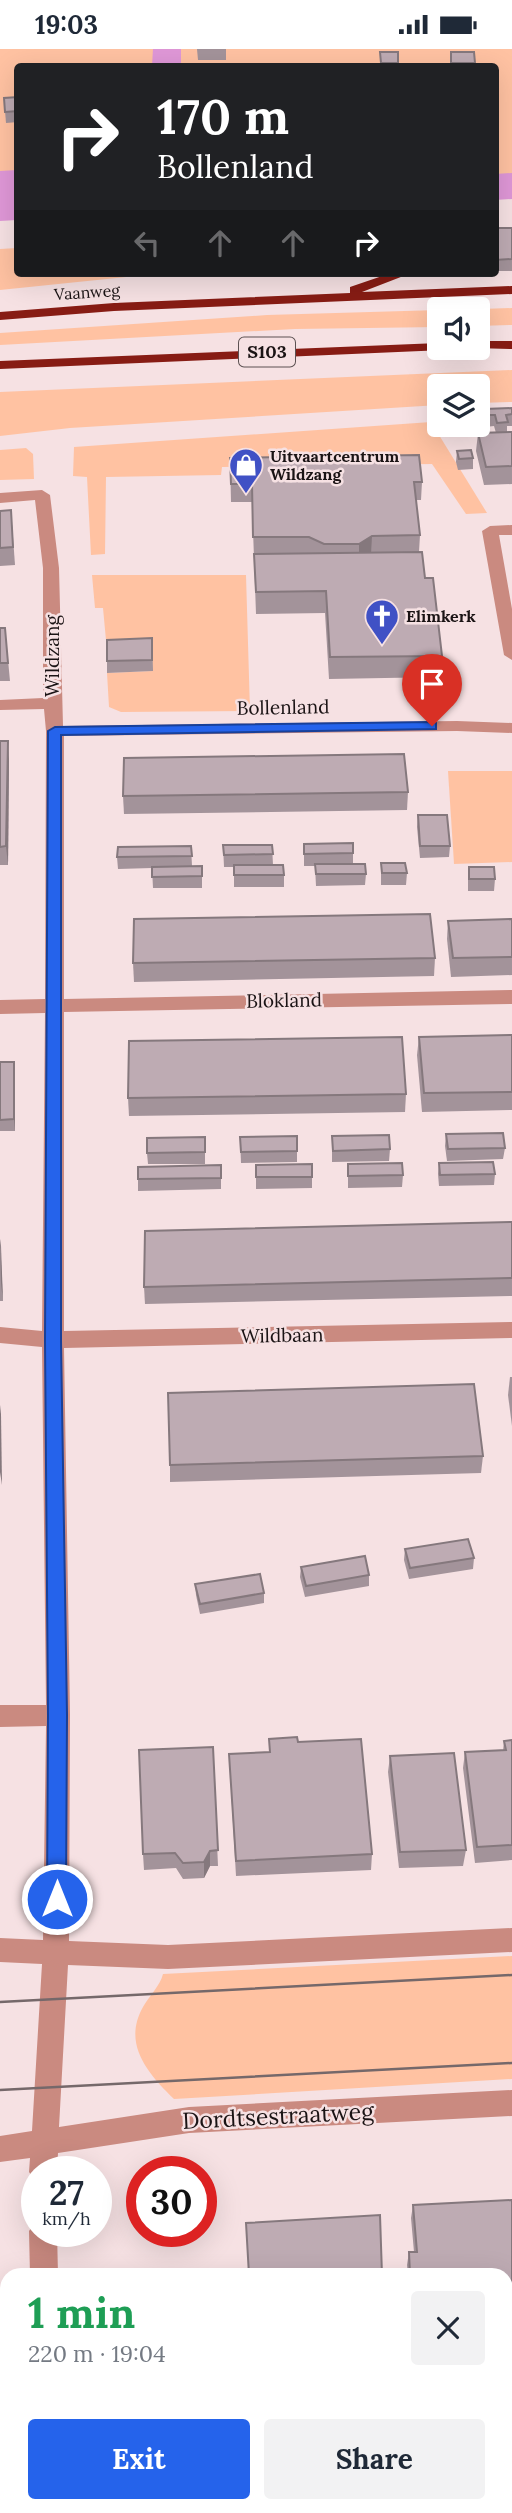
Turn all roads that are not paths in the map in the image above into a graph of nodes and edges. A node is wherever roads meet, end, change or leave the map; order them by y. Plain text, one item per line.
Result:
1 (394, 277) edge
2 (512, 290) edge
3 (319, 297) junction
4 (0, 316) edge
5 (490, 345) edge
6 (512, 345) edge
7 (427, 347) edge
8 (0, 365) edge
9 (0, 498) edge
10 (512, 530) edge
11 (512, 656) edge
12 (52, 702) junction
13 (0, 705) edge
14 (512, 728) edge
15 (55, 731) junction
16 (512, 997) edge
17 (56, 1006) junction
18 (0, 1007) edge
19 (512, 1329) edge
20 (0, 1335) edge
21 (53, 1341) junction
22 (58, 1715) junction
23 (0, 1716) edge
24 (512, 1940) edge
25 (0, 1950) edge
26 (56, 1952) junction
27 (512, 2103) edge
28 (44, 2142) junction
29 (0, 2148) edge
30 (44, 2156) edge
31 (43, 2247) edge
32 (44, 2268) edge

1 - 3 highway
2 - 3 highway, Vaanweg
3 - 4 highway, Vaanweg
5 - 6 highway
7 - 8 highway, S103
9 - 12 street, Wildzang
10 - 11 street
12 - 13 street
12 - 15 street, Wildzang
14 - 15 street, Bollenland
15 - 17 street, Wildzang
16 - 17 street, Blokland
17 - 18 street, Blokland
17 - 21 street, Wildzang
19 - 21 street, Wildbaan
20 - 21 street, Wildbaan
21 - 22 street, Wildzang
22 - 23 street
22 - 26 street, Wildzang
24 - 26 street
25 - 26 street
26 - 28 street
27 - 28 street, Dordtsestraatweg
28 - 29 street, Dordtsestraatweg
28 - 30 street
31 - 32 street

